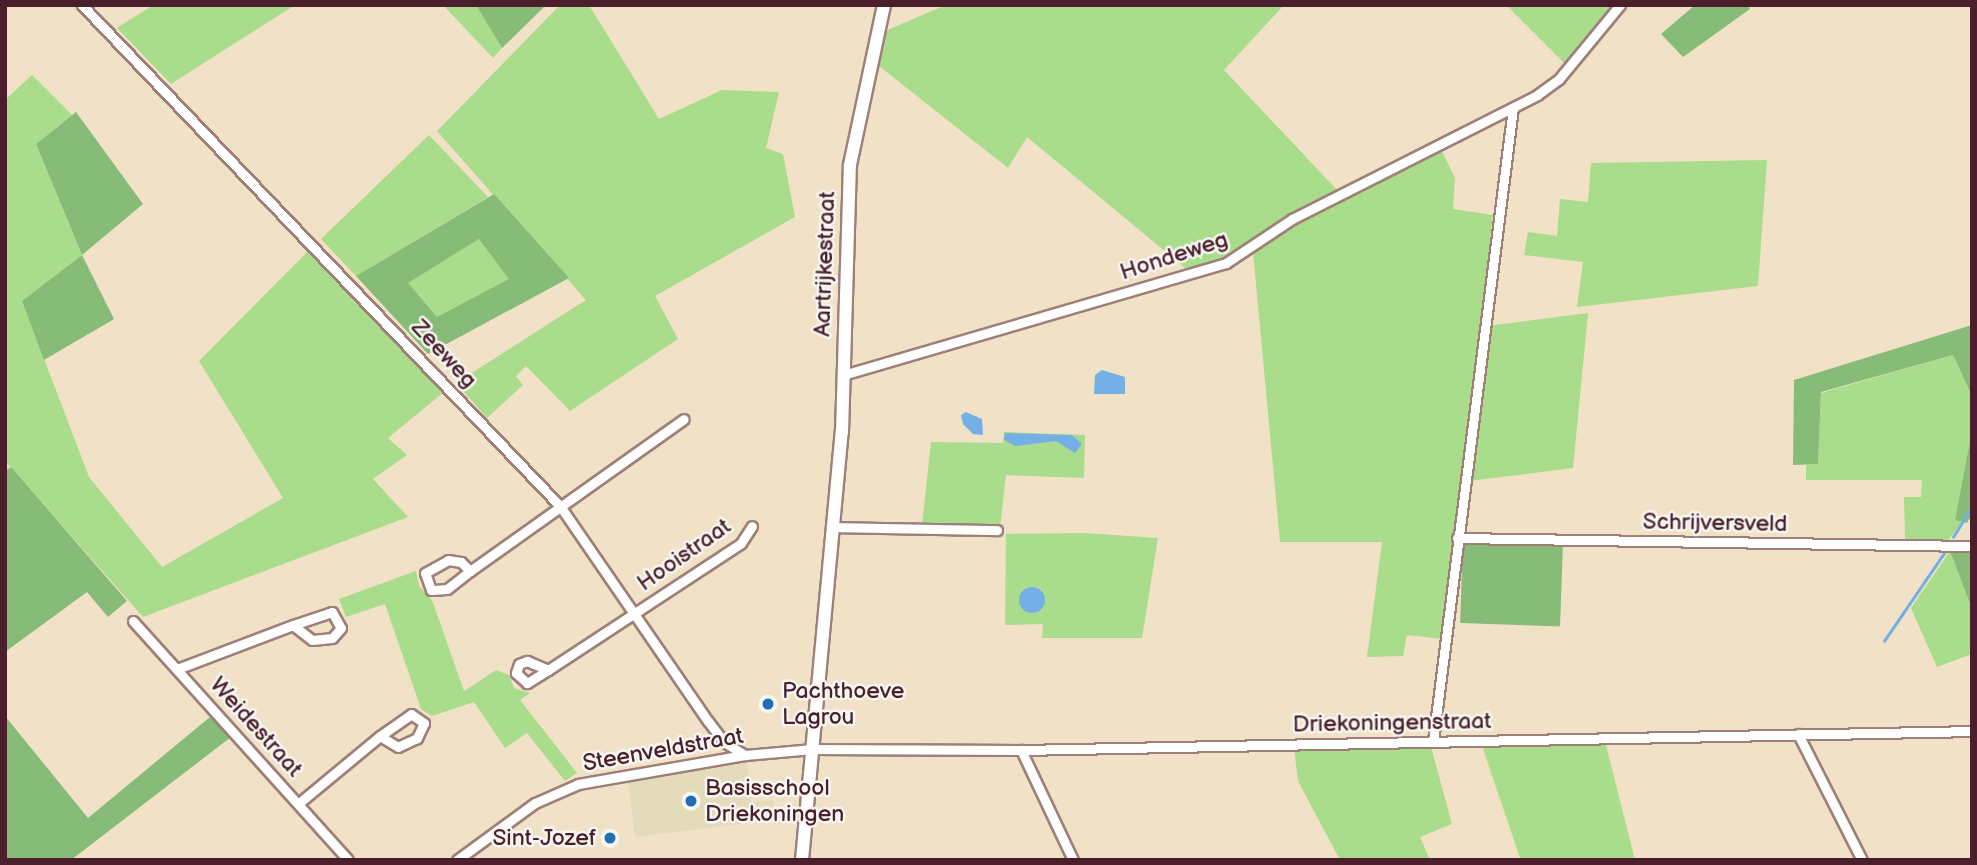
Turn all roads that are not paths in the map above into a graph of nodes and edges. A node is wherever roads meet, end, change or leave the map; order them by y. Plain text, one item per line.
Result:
1 (82, 5) edge
2 (884, 5) edge
3 (1620, 5) edge
4 (1513, 108) junction
5 (843, 375) junction
6 (684, 419) dead end
7 (560, 506) junction
8 (752, 526) dead end
9 (834, 527) junction
10 (997, 530) dead end
11 (1457, 538) junction
12 (1972, 546) edge
13 (470, 571) junction
14 (634, 613) junction
15 (133, 621) dead end
16 (293, 625) junction
17 (177, 668) junction
18 (548, 670) dead end
19 (1972, 731) edge
20 (1798, 734) junction
21 (380, 736) junction
22 (1433, 741) junction
23 (813, 749) junction
24 (1021, 750) junction
25 (745, 755) junction
26 (299, 803) junction
27 (348, 860) edge
28 (457, 860) edge
29 (802, 860) edge
30 (1073, 860) edge
31 (1863, 860) edge

1 - 7 street, Zeeweg
2 - 5 street, Aartrijkestraat
3 - 4 street, Hondeweg
4 - 5 street, Hondeweg
4 - 11 street
5 - 9 street, Aartrijkestraat
6 - 7 street
7 - 13 street
7 - 14 street, Zeeweg
8 - 14 street, Hooistraat
9 - 10 street
9 - 23 street, Aartrijkestraat
11 - 12 street, Schrijversveld
11 - 22 street
13 - 13 street
14 - 18 street, Hooistraat
14 - 25 street, Zeeweg
15 - 17 street, Weidestraat
16 - 16 street
16 - 17 street
17 - 26 street, Weidestraat
19 - 20 street, Driekoningenstraat
20 - 22 street, Driekoningenstraat
20 - 31 street
21 - 21 street
21 - 26 street
22 - 24 street, Driekoningenstraat
23 - 24 street, Driekoningenstraat
23 - 25 street, Steenveldstraat
23 - 29 street, Aartrijkestraat
24 - 30 street
25 - 28 street, Steenveldstraat
26 - 27 street, Weidestraat

